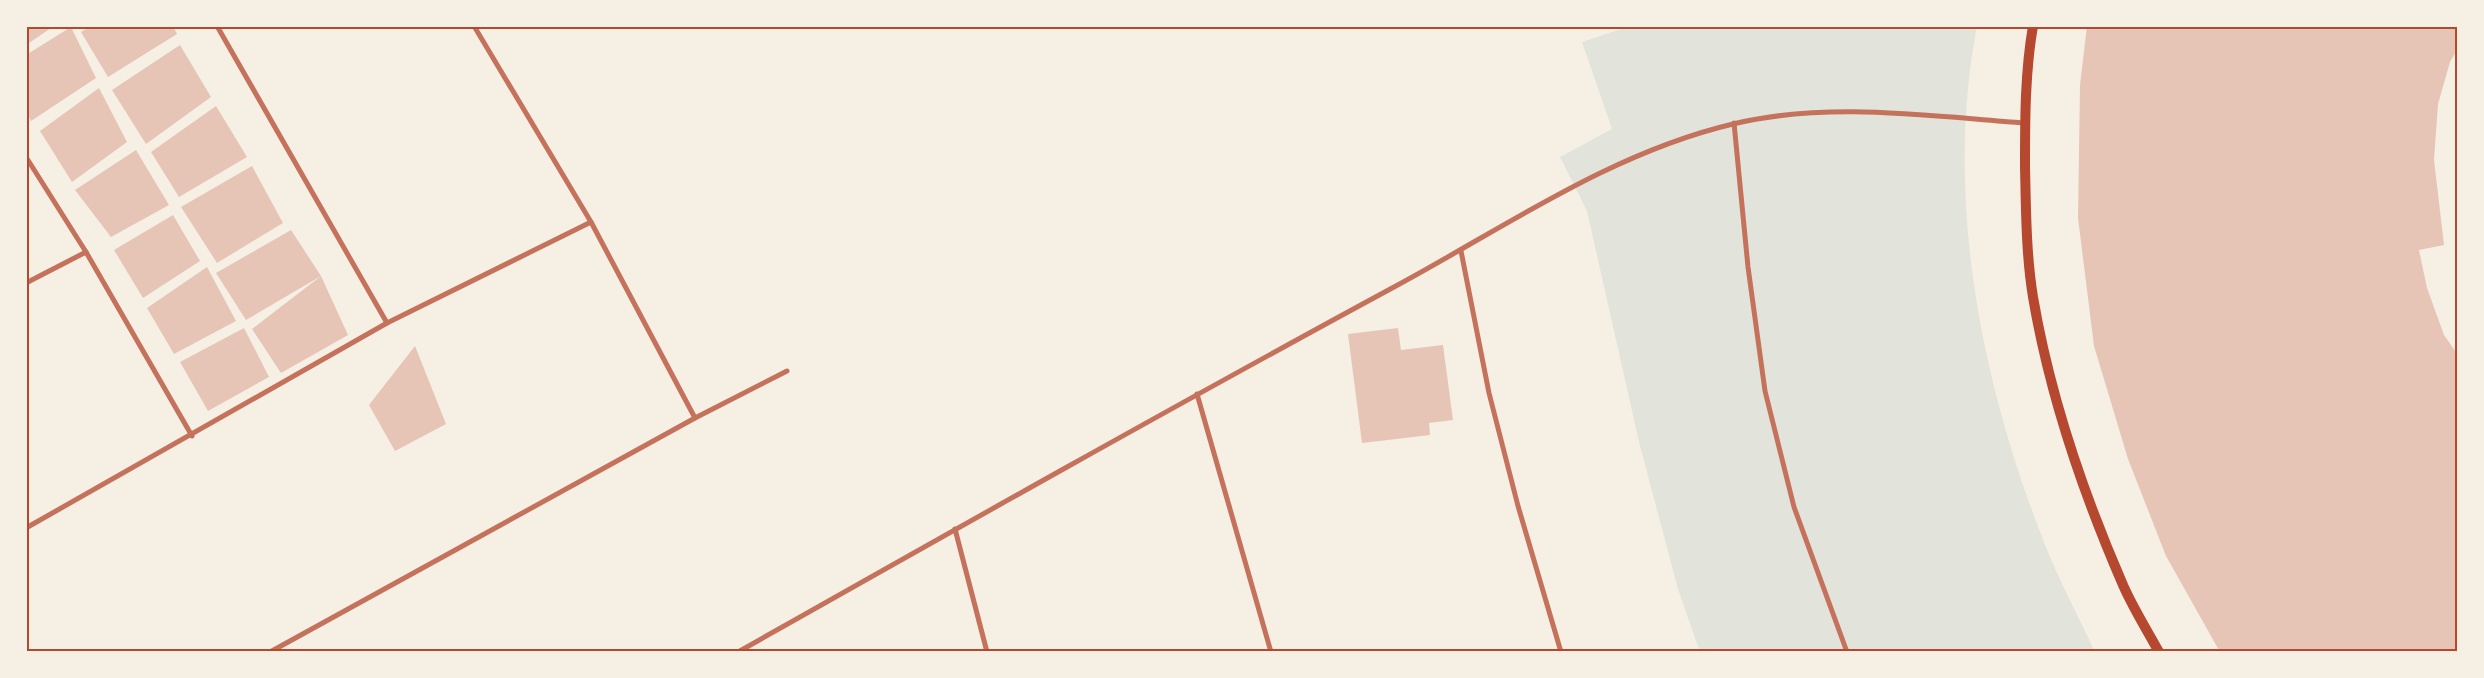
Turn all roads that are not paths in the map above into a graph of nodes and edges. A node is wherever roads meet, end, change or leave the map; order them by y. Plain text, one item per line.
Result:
1 (217, 26) edge
2 (474, 26) edge
3 (2033, 26) edge
4 (1734, 123) junction
5 (2025, 123) junction
6 (26, 157) edge
7 (591, 222) junction
8 (1461, 251) junction
9 (86, 252) junction
10 (26, 283) edge
11 (387, 323) junction
12 (787, 371) dead end
13 (1197, 394) junction
14 (694, 418) junction
15 (192, 436) junction
16 (26, 528) edge
17 (955, 530) junction
18 (270, 652) edge
19 (738, 652) edge
20 (987, 652) edge
21 (1272, 652) edge
22 (1561, 652) edge
23 (1847, 652) edge
24 (2158, 652) edge

1 - 11 street
2 - 7 street
3 - 5 main road
4 - 5 street
4 - 8 street
4 - 23 street
5 - 24 main road
6 - 9 street
7 - 11 street
7 - 14 street
8 - 13 street
8 - 22 street
9 - 10 street
9 - 15 street
11 - 15 street
12 - 14 street
13 - 17 street
13 - 21 street
14 - 18 street
15 - 16 street
17 - 19 street
17 - 20 street

